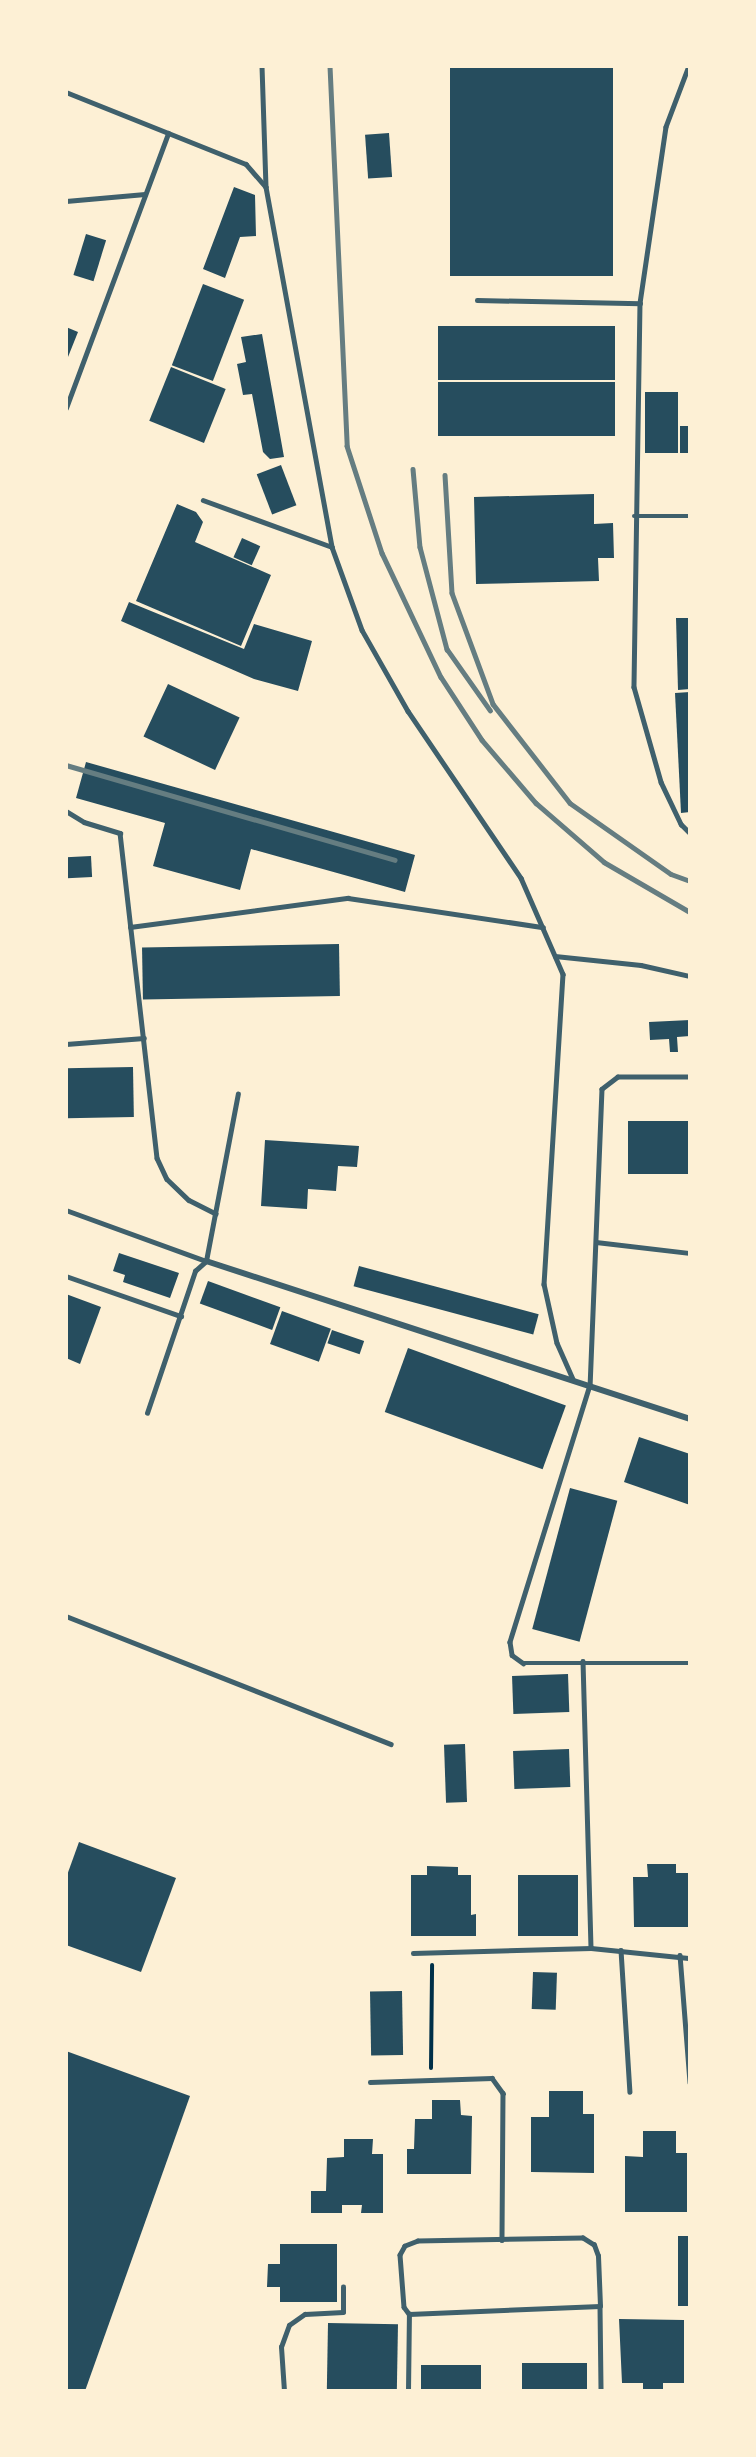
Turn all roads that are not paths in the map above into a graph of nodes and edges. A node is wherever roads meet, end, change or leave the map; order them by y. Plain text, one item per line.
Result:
1 (262, 66) edge
2 (689, 66) edge
3 (66, 92) edge
4 (168, 133) junction
5 (266, 187) junction
6 (145, 194) junction
7 (66, 201) edge
8 (477, 300) dead end
9 (639, 303) junction
10 (66, 408) edge
11 (203, 500) dead end
12 (634, 516) junction
13 (690, 516) edge
14 (332, 547) junction
15 (66, 811) edge
16 (690, 833) edge
17 (130, 927) junction
18 (543, 927) junction
19 (555, 956) junction
20 (690, 976) edge
21 (144, 1038) junction
22 (66, 1044) edge
23 (690, 1077) edge
24 (238, 1094) dead end
25 (66, 1210) edge
26 (216, 1214) junction
27 (596, 1242) junction
28 (690, 1253) edge
29 (206, 1261) junction
30 (66, 1276) edge
31 (181, 1316) junction
32 (573, 1379) junction
33 (590, 1385) junction
34 (147, 1413) dead end
35 (690, 1419) edge
36 (66, 1616) edge
37 (583, 1661) junction
38 (690, 1663) edge
39 (391, 1744) dead end
40 (591, 1948) junction
41 (621, 1950) junction
42 (413, 1953) dead end
43 (680, 1955) junction
44 (690, 1958) edge
45 (370, 2082) dead end
46 (690, 2083) edge
47 (630, 2092) dead end
48 (502, 2240) junction
49 (343, 2287) dead end
50 (600, 2306) junction
51 (409, 2314) junction
52 (284, 2391) edge
53 (408, 2391) edge
54 (601, 2391) edge

1 - 5 lane
2 - 9 lane
3 - 4 lane
4 - 5 lane
4 - 6 lane
5 - 14 lane
6 - 7 lane
6 - 10 lane
8 - 9 lane
9 - 12 lane
11 - 14 lane
12 - 13 lane
12 - 16 lane
14 - 18 lane
15 - 17 lane
17 - 18 lane
17 - 21 lane
18 - 19 lane
19 - 20 lane
19 - 32 lane
21 - 22 lane
21 - 26 lane
23 - 27 lane
24 - 26 lane
25 - 29 lane
26 - 29 lane
27 - 28 lane
27 - 33 lane
29 - 31 lane
29 - 32 street
30 - 31 lane
31 - 34 lane
32 - 33 street
33 - 35 street
33 - 37 lane
36 - 39 lane
37 - 38 lane
37 - 40 lane
40 - 41 lane
40 - 42 lane
41 - 43 lane
41 - 47 lane
43 - 44 lane
43 - 46 lane
45 - 48 lane
48 - 50 lane
48 - 51 lane
49 - 52 lane
50 - 51 lane
50 - 54 lane
51 - 53 lane

